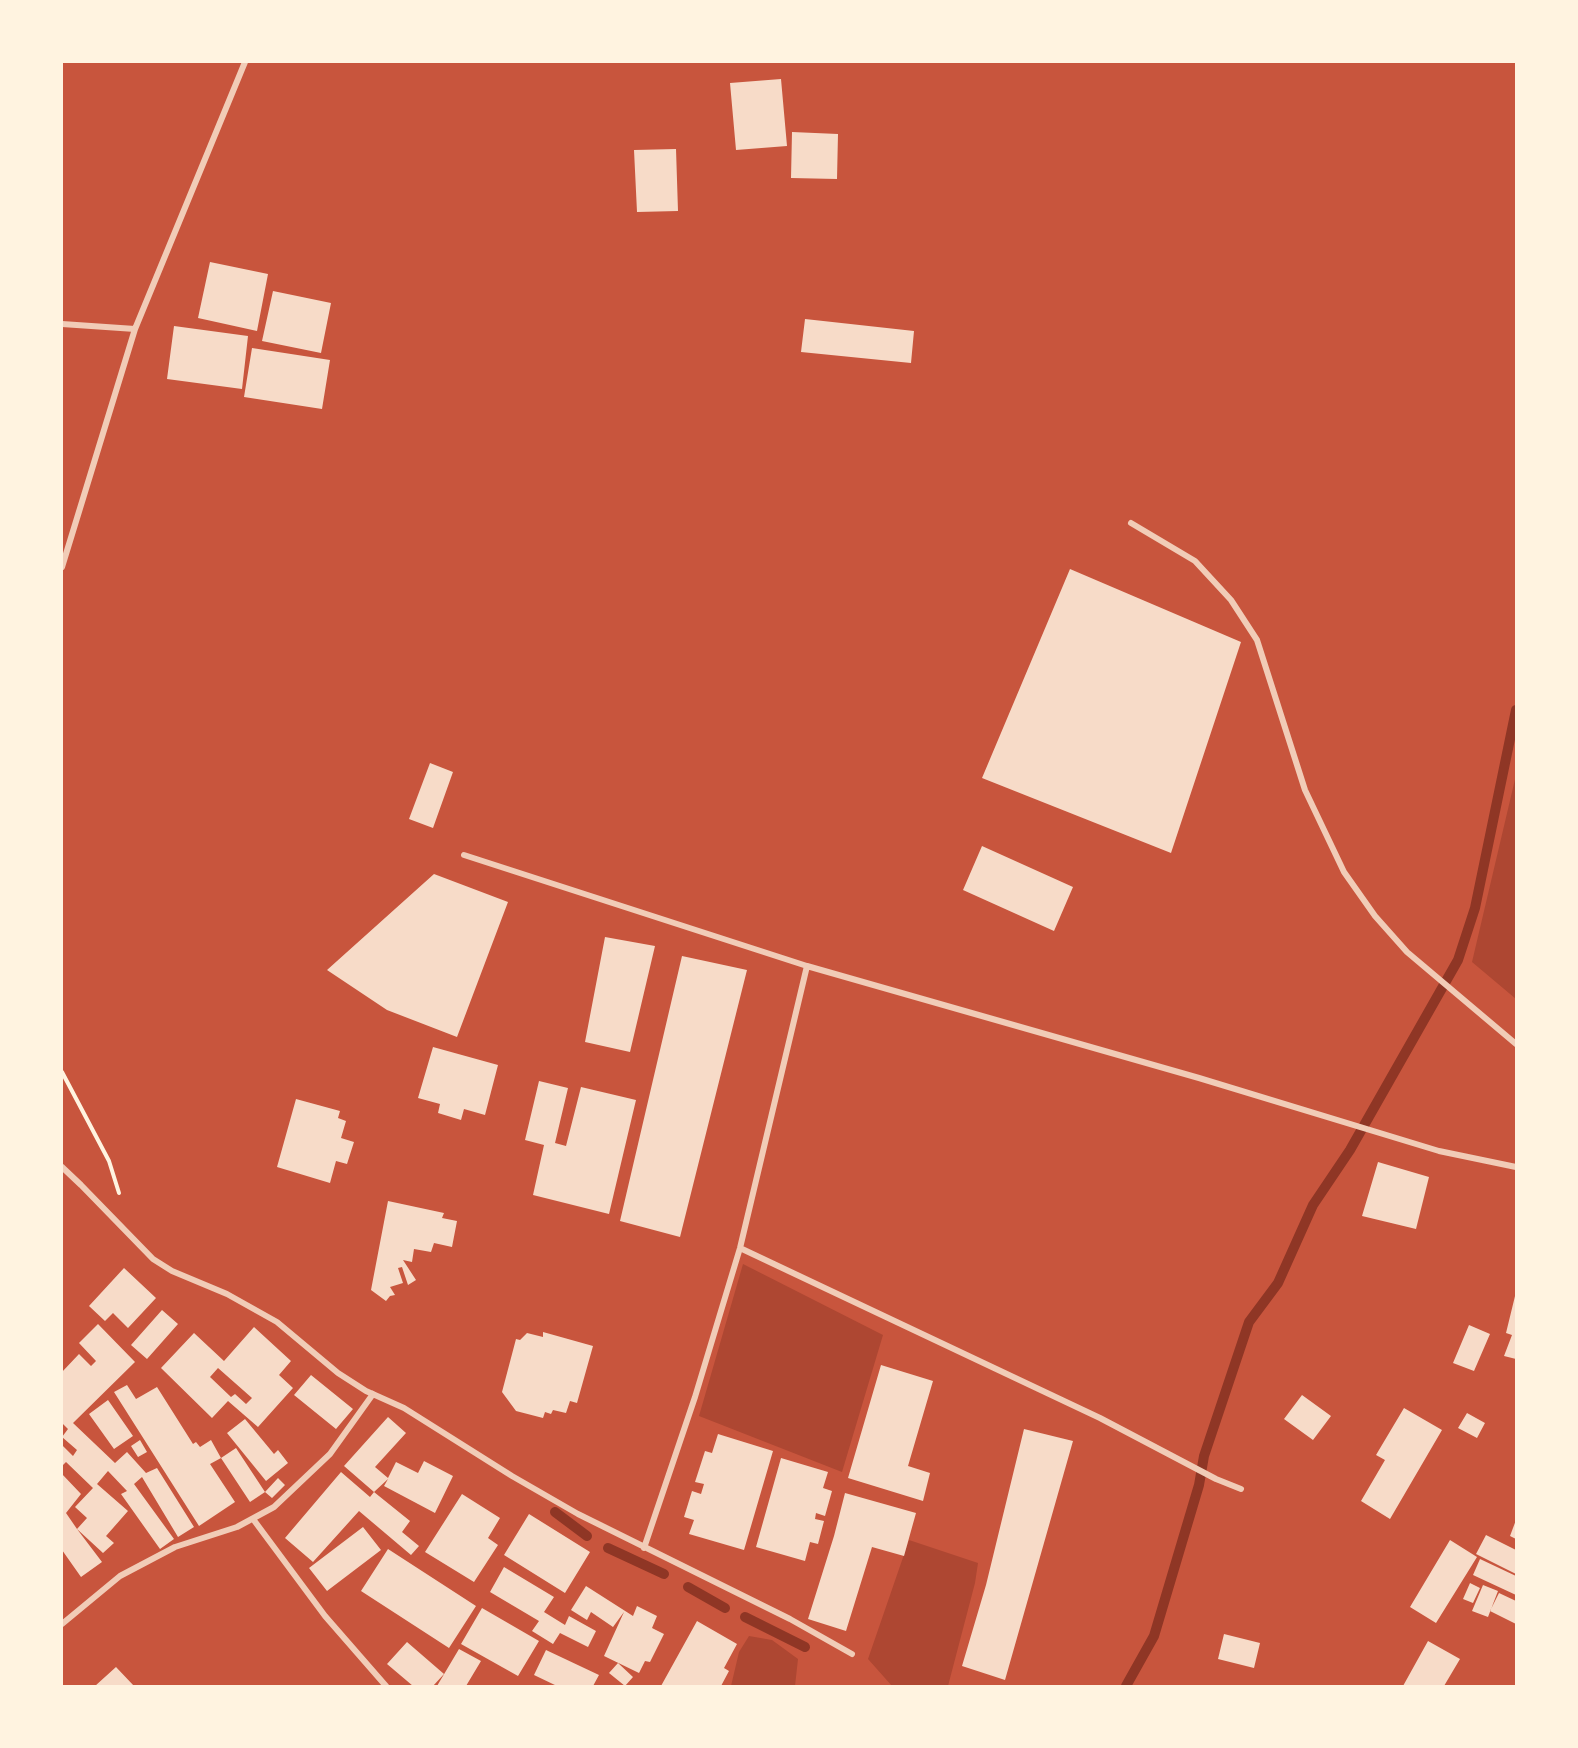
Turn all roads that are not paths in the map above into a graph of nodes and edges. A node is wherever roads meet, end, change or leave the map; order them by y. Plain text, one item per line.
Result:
1 (245, 62) edge
2 (62, 324) edge
3 (135, 329) junction
4 (1131, 523) dead end
5 (62, 567) edge
6 (464, 855) dead end
7 (807, 966) junction
8 (1516, 1044) edge
9 (62, 1167) edge
10 (1516, 1167) edge
11 (740, 1248) junction
12 (373, 1394) junction
13 (1241, 1490) dead end
14 (253, 1519) junction
15 (644, 1548) junction
16 (62, 1624) edge
17 (852, 1654) dead end
18 (386, 1686) edge

1 - 3 street
2 - 3 street
3 - 5 street
4 - 8 street
6 - 7 street
7 - 10 street
7 - 11 street
9 - 12 street
11 - 13 street
11 - 15 street
12 - 14 street
12 - 15 street
14 - 16 street
14 - 18 street
15 - 17 street

